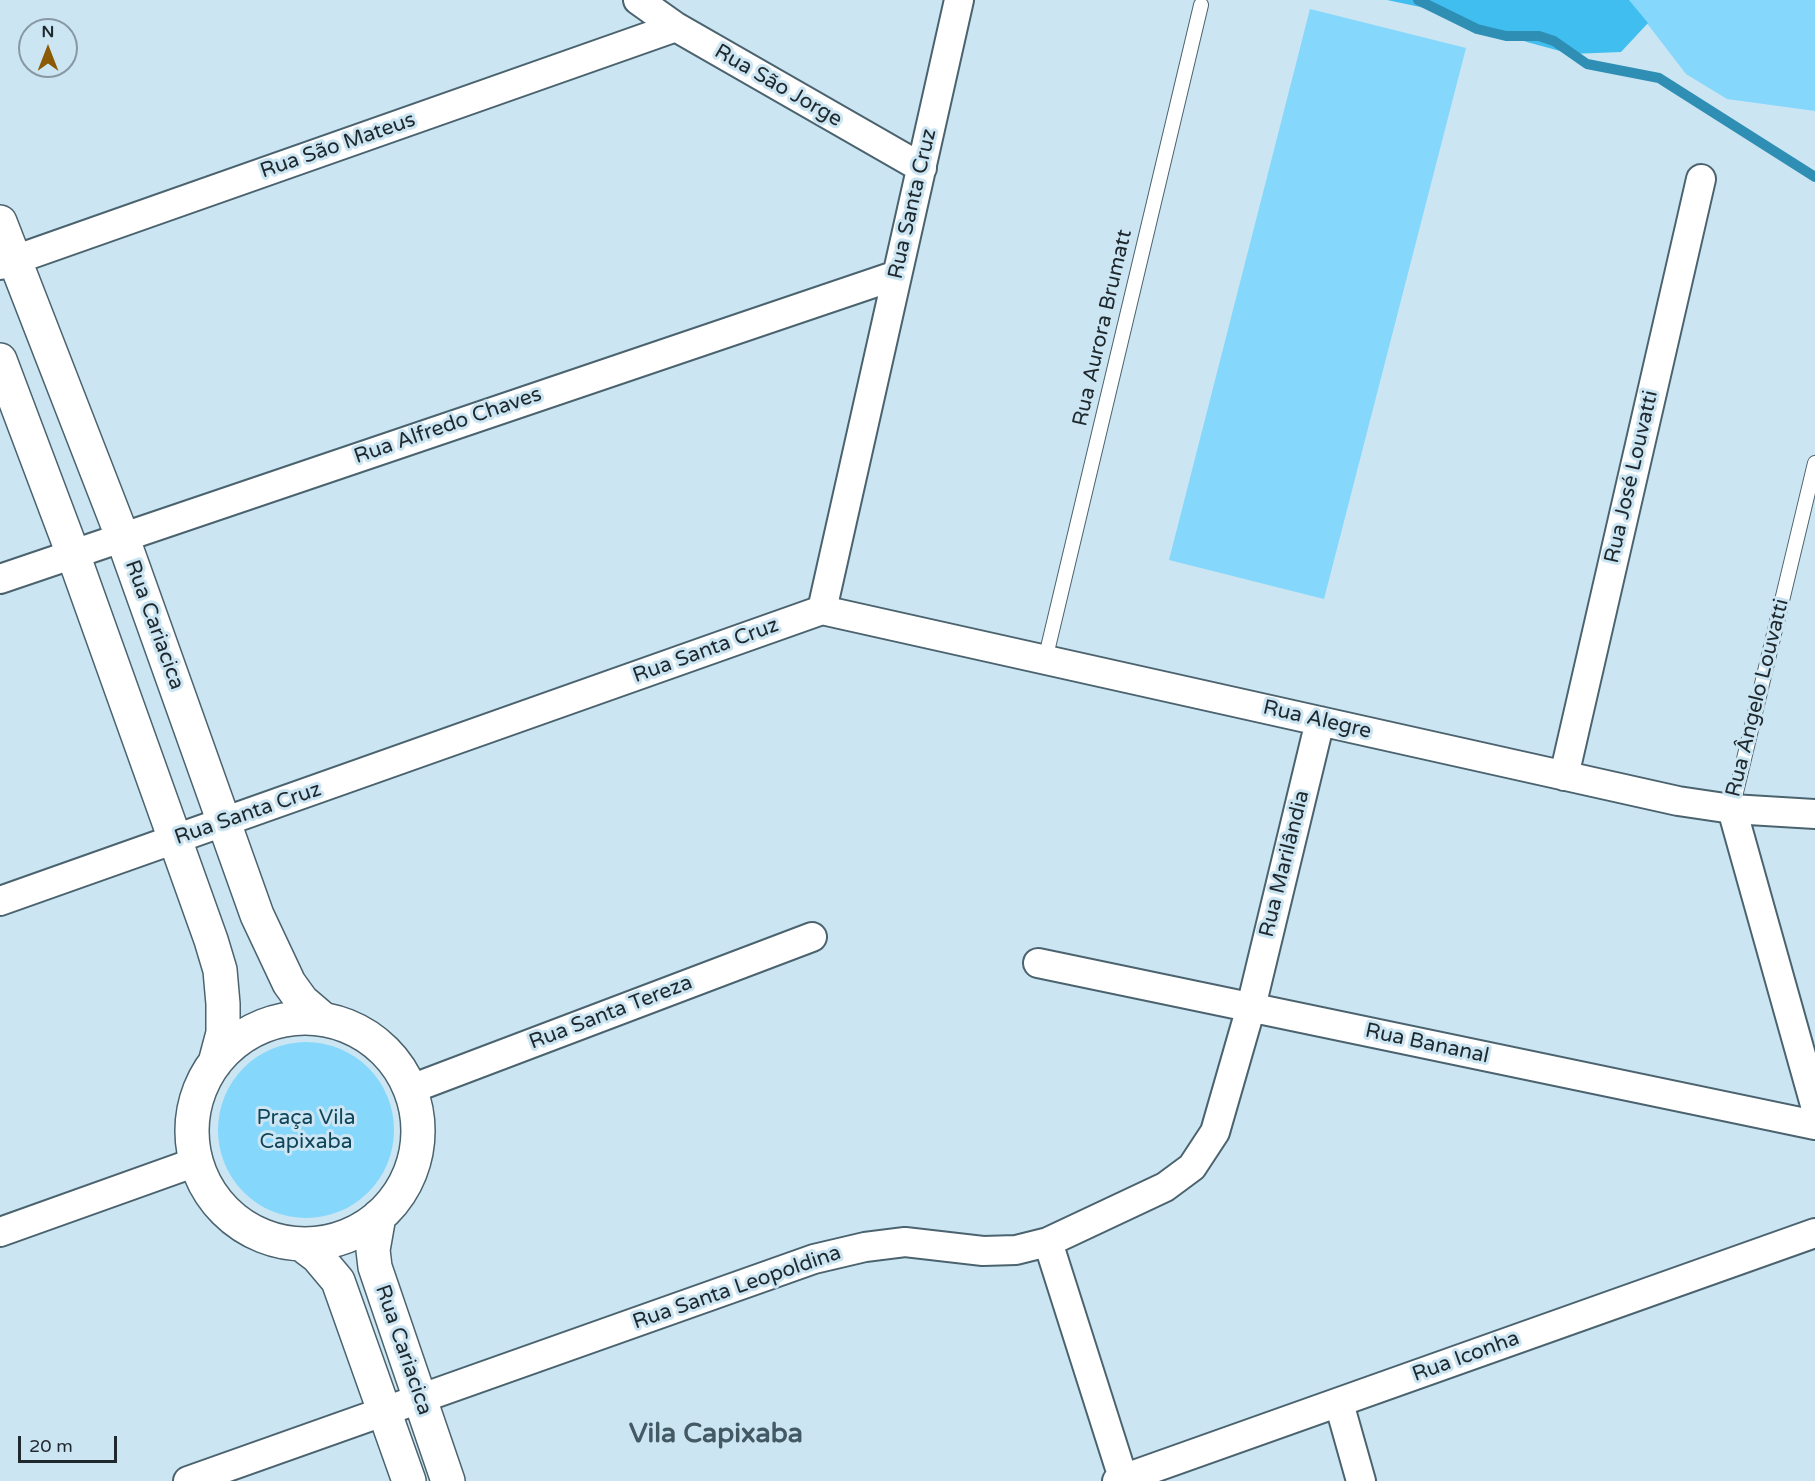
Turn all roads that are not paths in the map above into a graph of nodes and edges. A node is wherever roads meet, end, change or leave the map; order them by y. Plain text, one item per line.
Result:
1 (638, 0) edge
2 (959, 0) edge
3 (1201, 5) dead end
4 (676, 27) junction
5 (922, 168) junction
6 (1701, 179) dead end
7 (0, 222) edge
8 (8, 263) edge
9 (897, 275) junction
10 (0, 360) edge
11 (1815, 463) edge
12 (122, 536) junction
13 (73, 554) junction
14 (0, 579) edge
15 (822, 610) junction
16 (1045, 660) junction
17 (1320, 721) junction
18 (1564, 776) junction
19 (1732, 810) junction
20 (1815, 814) edge
21 (225, 822) junction
22 (176, 839) junction
23 (0, 902) edge
24 (812, 937) dead end
25 (1038, 963) dead end
26 (1251, 1007) junction
27 (323, 1019) junction
28 (215, 1063) junction
29 (411, 1089) junction
30 (1815, 1105) edge
31 (1815, 1125) edge
32 (196, 1162) junction
33 (379, 1216) junction
34 (0, 1232) edge
35 (1815, 1233) edge
36 (1048, 1242) junction
37 (301, 1244) junction
38 (420, 1399) junction
39 (1339, 1403) junction
40 (385, 1411) junction
41 (1121, 1480) edge
42 (188, 1481) edge
43 (409, 1481) edge
44 (448, 1481) edge
45 (1361, 1481) edge

1 - 4 street, Rua São Jorge
2 - 5 street, Rua Santa Cruz
3 - 16 lane, Rua Aurora Brumatt
4 - 5 street, Rua São Jorge
4 - 8 street, Rua São Mateus
5 - 9 street, Rua Santa Cruz
6 - 18 street, Rua José Louvatti
7 - 8 street, Rua Cariacica
8 - 12 street, Rua Cariacica
9 - 12 street, Rua Alfredo Chaves
9 - 15 street, Rua Santa Cruz
10 - 13 street
11 - 19 lane, Rua Ângelo Louvatti
12 - 13 street, Rua Alfredo Chaves
12 - 21 street, Rua Cariacica
13 - 14 street, Rua Alfredo Chaves
13 - 22 street
15 - 16 street, Rua Alegre
15 - 21 street, Rua Santa Cruz
16 - 17 street, Rua Alegre
17 - 18 street, Rua Alegre
17 - 26 street, Rua Marilândia
18 - 19 street, Rua Alegre
19 - 20 street, Rua Alegre
19 - 30 street, Rua Ângelo Louvatti
21 - 22 street, Rua Santa Cruz
21 - 27 street, Rua Cariacica
22 - 23 street, Rua Santa Cruz
22 - 28 street
24 - 29 street, Rua Santa Tereza
25 - 26 street, Rua Bananal
26 - 31 street, Rua Bananal
26 - 36 street, Rua Santa Leopoldina
27 - 28 street
27 - 29 street
28 - 32 street
29 - 33 street
32 - 34 street
32 - 37 street
33 - 37 street
33 - 38 street, Rua Cariacica
35 - 39 street, Rua Iconha
36 - 38 street, Rua Santa Leopoldina
36 - 41 street
37 - 40 street, Rua Cariacica
38 - 40 street, Rua Santa Leopoldina
38 - 44 street, Rua Cariacica
39 - 41 street, Rua Iconha
39 - 45 street
40 - 42 street, Rua Santa Leopoldina
40 - 43 street, Rua Cariacica

